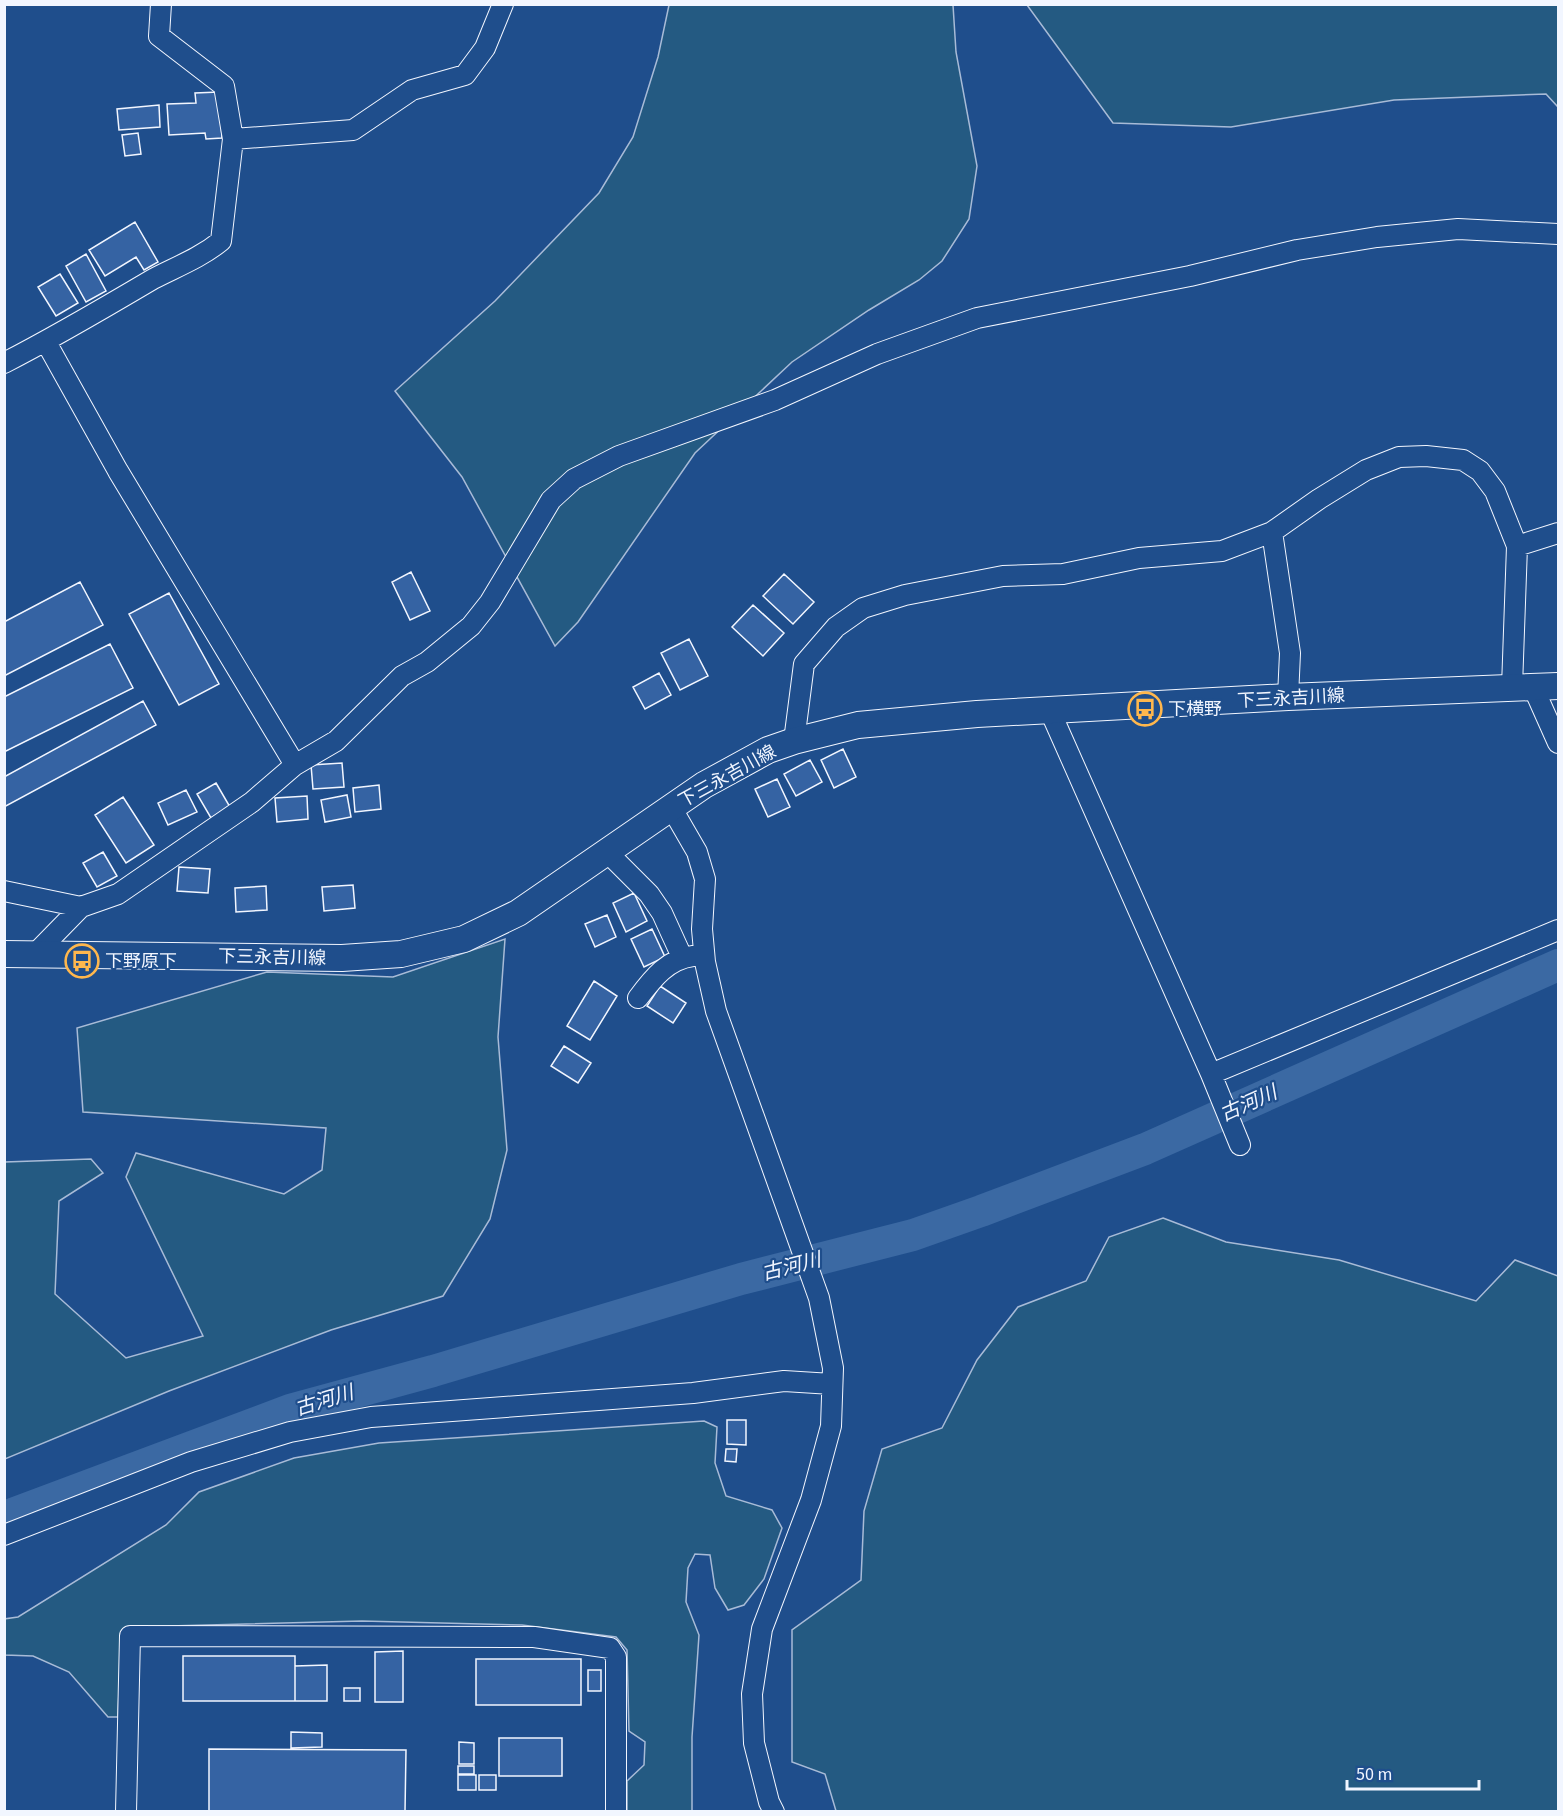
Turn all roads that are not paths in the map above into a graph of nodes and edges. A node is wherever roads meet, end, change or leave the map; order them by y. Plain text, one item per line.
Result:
1 (160, 4) edge
2 (503, 4) edge
3 (233, 139) junction
4 (1558, 234) edge
5 (46, 342) junction
6 (4, 363) edge
7 (1272, 532) junction
8 (1558, 533) edge
9 (1517, 546) junction
10 (1558, 686) edge
11 (1522, 687) junction
12 (1288, 697) junction
13 (1050, 711) junction
14 (794, 741) junction
15 (1558, 743) edge
16 (295, 765) junction
17 (671, 807) junction
18 (607, 852) junction
19 (4, 891) edge
20 (81, 908) junction
21 (1558, 930) edge
22 (4, 954) edge
23 (36, 954) junction
24 (704, 955) junction
25 (682, 957) junction
26 (638, 998) dead end
27 (1212, 1076) junction
28 (1240, 1145) dead end
29 (832, 1384) junction
30 (4, 1535) edge
31 (126, 1812) edge
32 (615, 1812) edge
33 (774, 1812) edge

1 - 3 street
2 - 3 street
3 - 5 street
4 - 16 street
5 - 6 street
5 - 16 street
7 - 9 street
7 - 12 street
7 - 14 street
8 - 9 street
9 - 11 street
10 - 11 main road, 下三永吉川線
11 - 12 main road, 下三永吉川線
11 - 15 street
12 - 13 main road, 下三永吉川線
13 - 14 main road, 下三永吉川線
13 - 27 street
14 - 17 main road, 下三永吉川線
16 - 20 street
17 - 18 main road, 下三永吉川線
17 - 24 street
18 - 23 main road, 下三永吉川線
18 - 25 street
19 - 20 street
20 - 23 street
21 - 27 street
22 - 23 main road, 下三永吉川線
24 - 25 street
24 - 29 street
25 - 26 street
27 - 28 street
29 - 30 street
29 - 33 street
31 - 32 street

